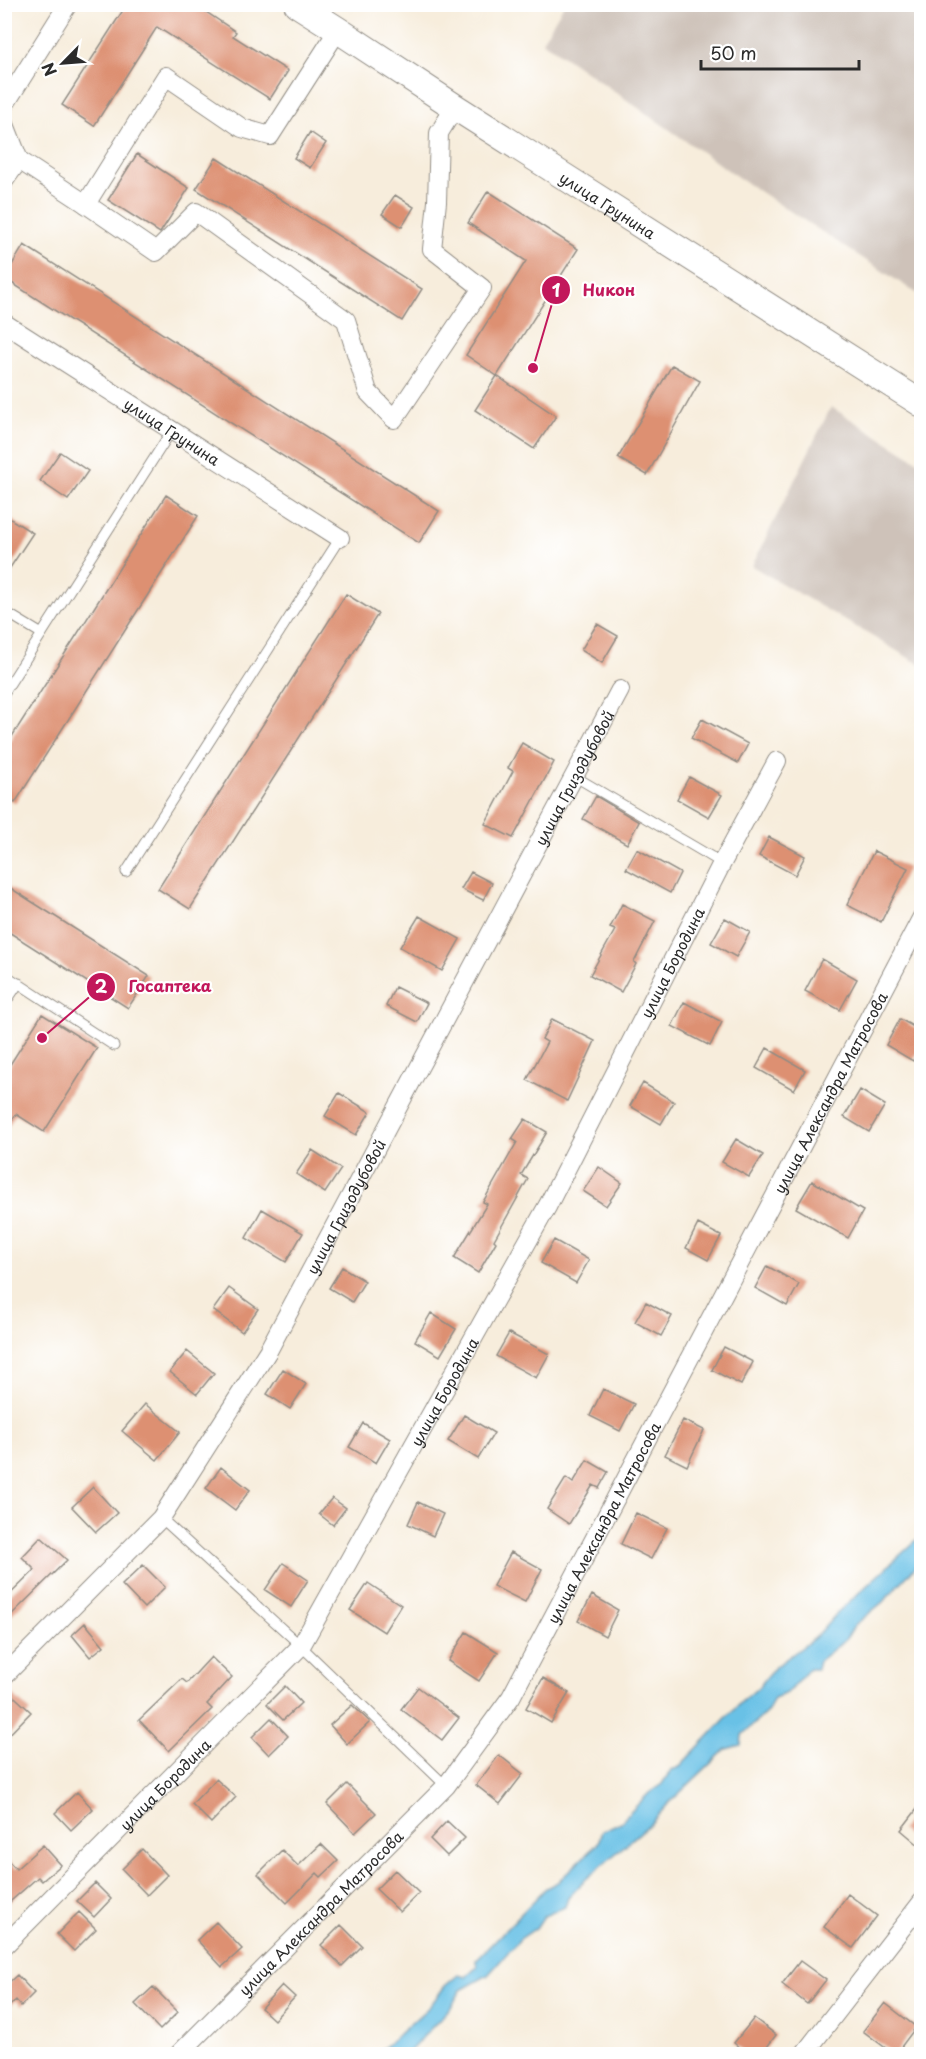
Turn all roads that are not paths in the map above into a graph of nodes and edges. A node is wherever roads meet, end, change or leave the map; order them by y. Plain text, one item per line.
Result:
1 (68, 4) edge
2 (297, 4) edge
3 (338, 30) junction
4 (4, 106) edge
5 (455, 107) junction
6 (4, 122) edge
7 (19, 160) junction
8 (4, 181) edge
9 (86, 204) junction
10 (4, 323) edge
11 (921, 404) edge
12 (172, 430) junction
13 (340, 538) joint
14 (4, 610) edge
15 (42, 634) junction
16 (620, 690) dead end
17 (4, 693) edge
18 (777, 761) dead end
19 (574, 776) junction
20 (722, 862) junction
21 (126, 873) dead end
22 (921, 916) edge
23 (4, 974) edge
24 (19, 983) junction
25 (4, 1005) edge
26 (114, 1046) dead end
27 (160, 1518) junction
28 (301, 1646) junction
29 (4, 1676) edge
30 (446, 1786) junction
31 (921, 1902) edge
32 (4, 1946) edge
33 (4, 2045) edge
34 (14, 2055) edge
35 (179, 2055) edge
36 (804, 2055) edge

1 - 4 street
2 - 3 street, улица Грунина
3 - 5 street, улица Грунина
3 - 9 street
5 - 9 street
5 - 11 street, улица Грунина
6 - 7 street
7 - 8 street
7 - 9 street
10 - 12 street, улица Грунина
12 - 13 street, улица Грунина
12 - 15 lane
13 - 21 lane
14 - 15 lane
15 - 17 lane
16 - 19 street, улица Гризодубовой
18 - 20 street, улица Бородина
19 - 20 lane
19 - 27 street, улица Гризодубовой
20 - 28 street, улица Бородина
22 - 30 street, улица Александра Матросова
23 - 24 lane
24 - 25 lane
24 - 26 lane
27 - 28 lane
27 - 29 street, улица Гризодубовой
28 - 30 lane
28 - 32 street, улица Бородина
30 - 35 street, улица Александра Матросова
31 - 36 street
33 - 34 lane

